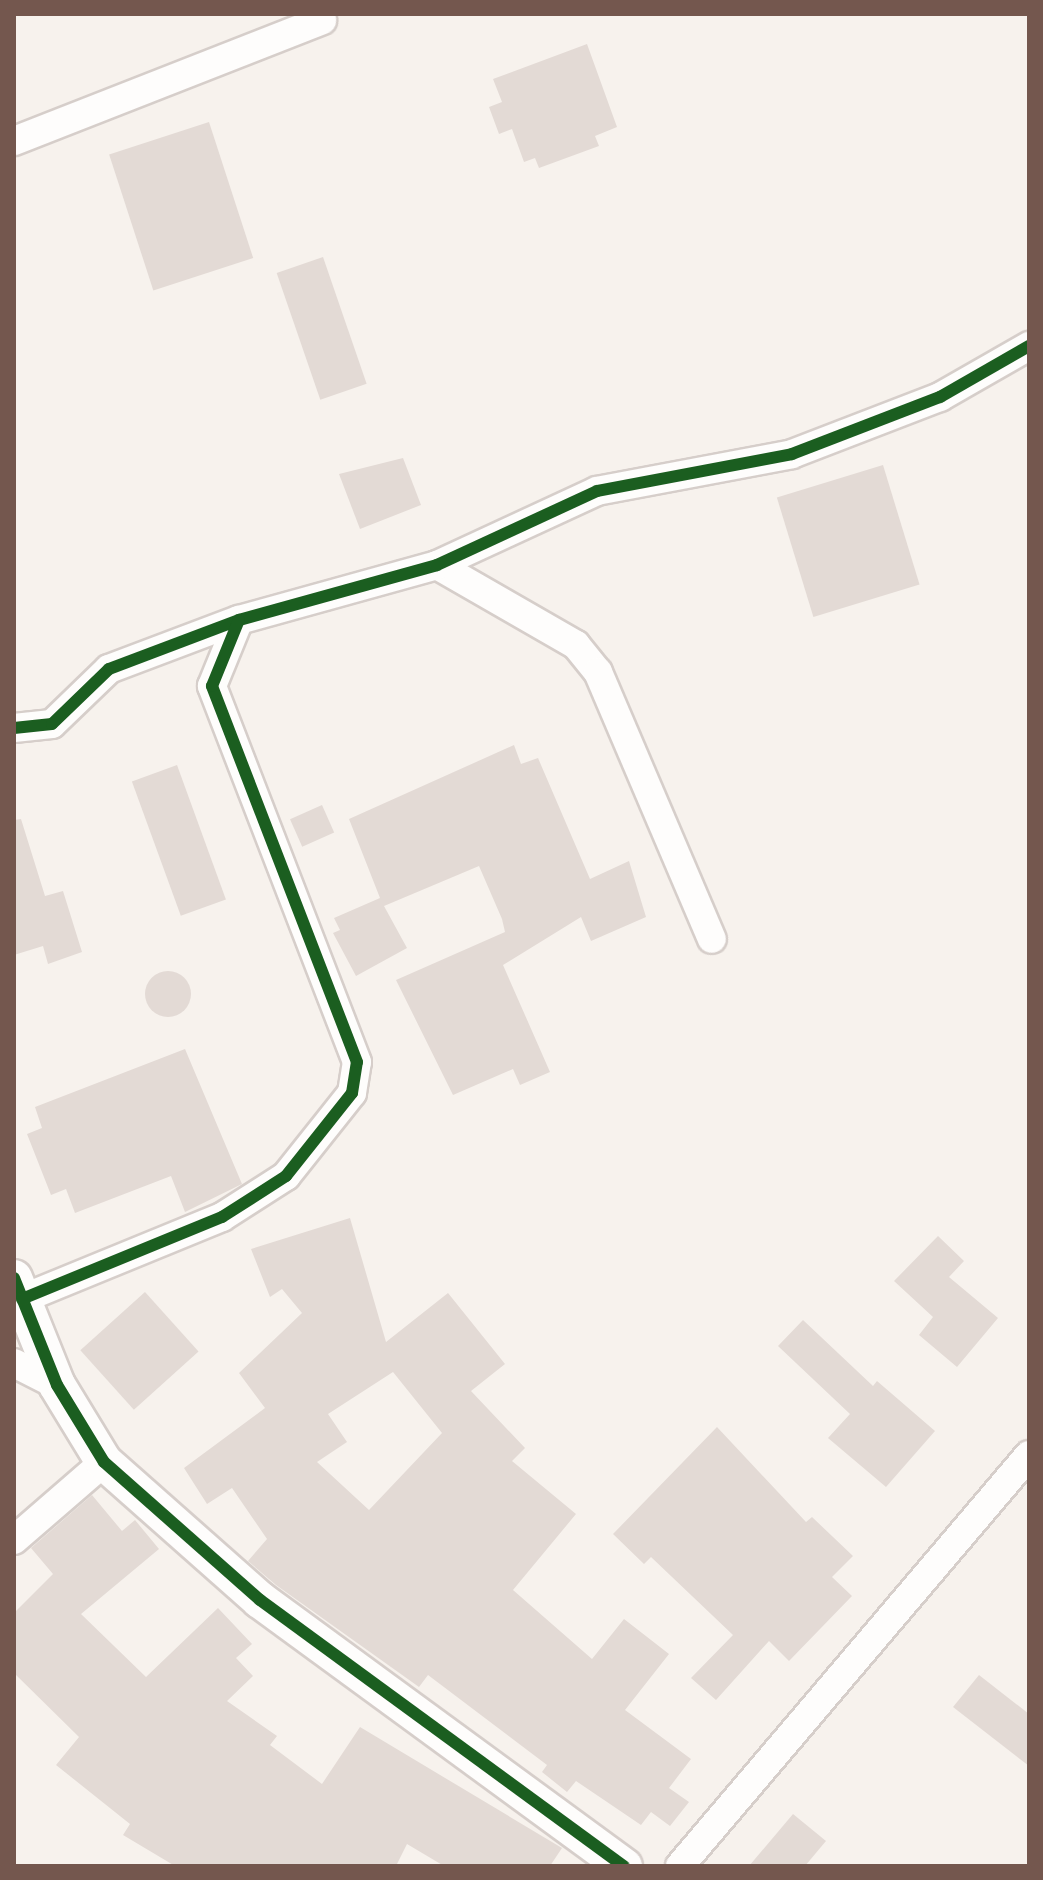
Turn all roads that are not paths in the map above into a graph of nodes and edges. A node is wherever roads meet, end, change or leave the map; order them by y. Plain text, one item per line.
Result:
1 (322, 20) dead end
2 (14, 141) edge
3 (1029, 346) edge
4 (437, 565) junction
5 (239, 620) junction
6 (14, 728) edge
7 (712, 939) dead end
8 (18, 1289) edge
9 (14, 1363) edge
10 (57, 1385) junction
11 (1029, 1455) edge
12 (104, 1462) junction
13 (14, 1540) edge
14 (624, 1866) edge
15 (680, 1866) edge

1 - 2 street
3 - 4 street
4 - 5 street
4 - 7 street
5 - 6 street
5 - 8 street
8 - 10 street
9 - 10 street
10 - 12 street
11 - 15 street
12 - 13 street
12 - 14 street

